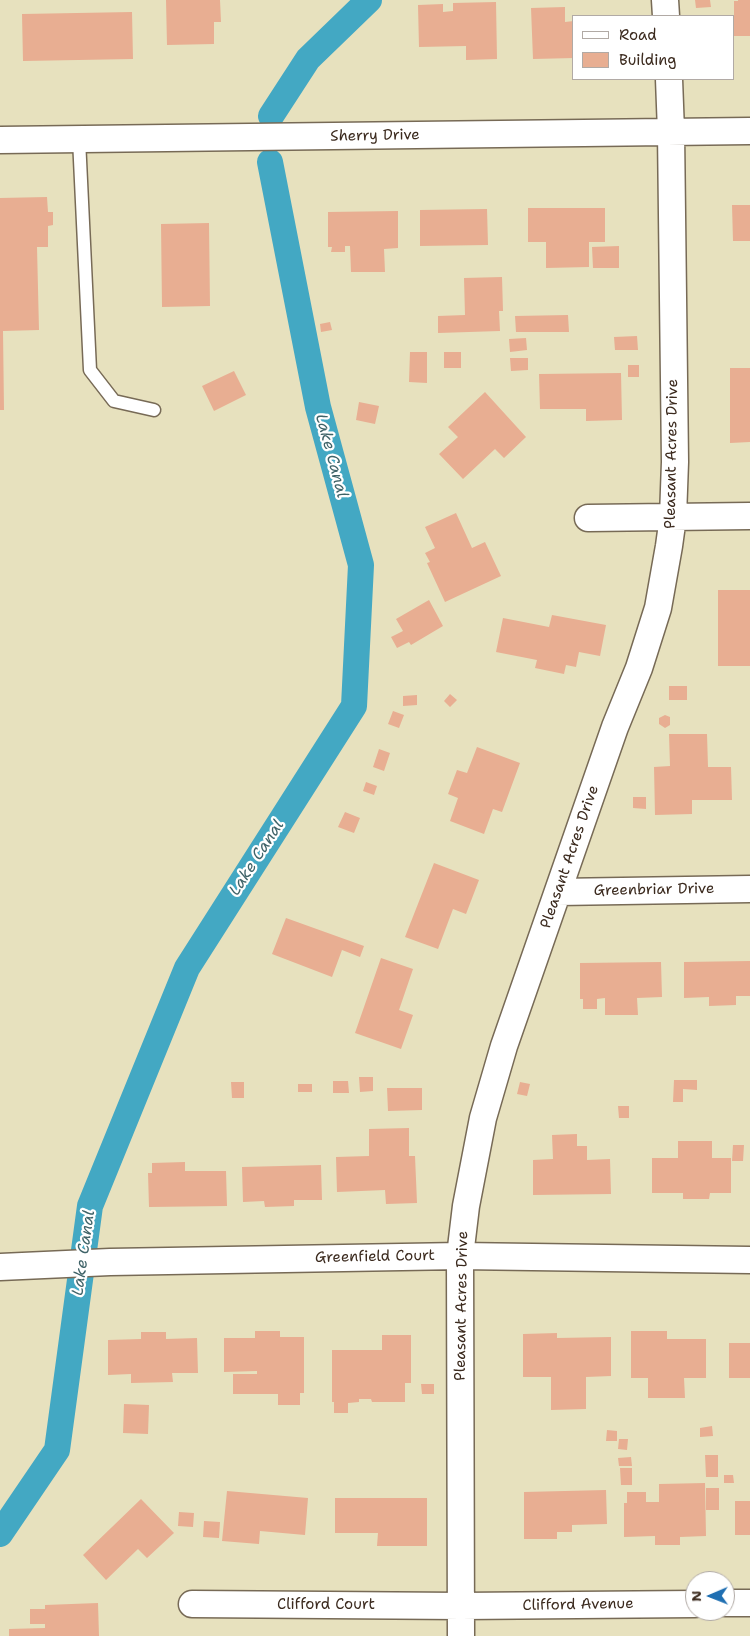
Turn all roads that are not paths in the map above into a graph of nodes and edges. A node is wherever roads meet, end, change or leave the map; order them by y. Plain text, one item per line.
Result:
1 (666, 0) edge
2 (666, 15) edge
3 (669, 80) edge
4 (750, 131) edge
5 (671, 132) junction
6 (80, 139) junction
7 (0, 140) edge
8 (154, 410) dead end
9 (750, 516) edge
10 (673, 517) junction
11 (588, 518) dead end
12 (750, 889) edge
13 (558, 892) junction
14 (460, 1256) junction
15 (750, 1260) edge
16 (0, 1267) edge
17 (735, 1603) edge
18 (750, 1603) edge
19 (192, 1604) dead end
20 (685, 1604) edge
21 (461, 1606) junction
22 (461, 1636) edge

1 - 2 street
3 - 5 street, Pleasant Acres Drive
4 - 5 street, Sherry Drive
5 - 6 street, Sherry Drive
5 - 10 street, Pleasant Acres Drive
6 - 7 street, Sherry Drive
6 - 8 lane
9 - 10 street
10 - 11 street
10 - 13 street, Pleasant Acres Drive
12 - 13 street, Greenbriar Drive
13 - 14 street, Pleasant Acres Drive
14 - 15 street, Greenfield Court
14 - 16 street, Greenfield Court
14 - 21 street, Pleasant Acres Drive
17 - 18 street
19 - 21 street, Clifford Court
20 - 21 street, Clifford Avenue
21 - 22 street, Pleasant Acres Drive

